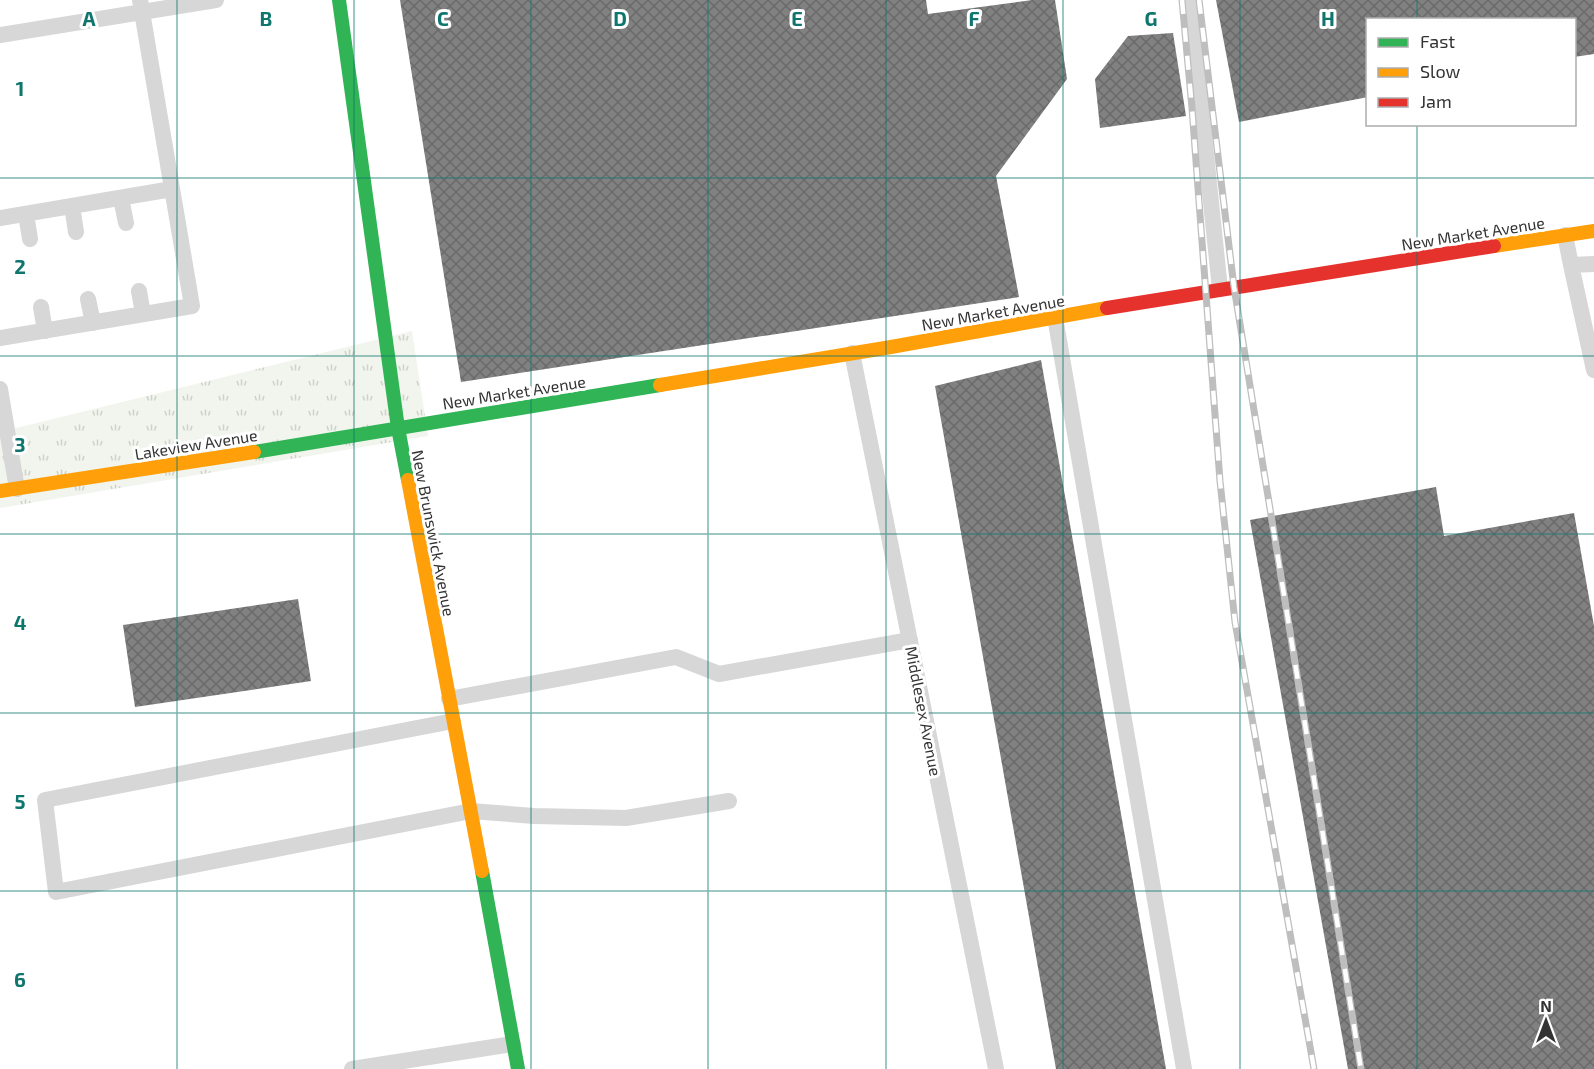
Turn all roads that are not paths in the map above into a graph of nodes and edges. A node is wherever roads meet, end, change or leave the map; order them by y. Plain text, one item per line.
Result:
1 (216, 0) edge
2 (339, 0) edge
3 (1190, 0) edge
4 (141, 6) edge
5 (0, 35) edge
6 (172, 189) junction
7 (121, 198) junction
8 (72, 206) junction
9 (26, 214) junction
10 (0, 218) edge
11 (126, 223) dead end
12 (1594, 231) edge
13 (76, 232) dead end
14 (1565, 235) junction
15 (30, 238) dead end
16 (1594, 264) edge
17 (1571, 265) junction
18 (1220, 289) junction
19 (139, 291) dead end
20 (88, 299) dead end
21 (41, 307) dead end
22 (143, 314) junction
23 (1056, 316) junction
24 (93, 323) junction
25 (45, 331) junction
26 (0, 338) edge
27 (852, 353) junction
28 (1594, 370) edge
29 (0, 389) edge
30 (398, 428) junction
31 (17, 489) junction
32 (0, 491) edge
33 (910, 640) junction
34 (449, 699) junction
35 (453, 721) junction
36 (729, 801) dead end
37 (471, 811) junction
38 (513, 1044) junction
39 (352, 1069) edge
40 (518, 1069) edge
41 (996, 1069) edge
42 (1184, 1069) edge

1 - 4 lane
2 - 30 main road, New Brunswick Avenue
3 - 18 lane
4 - 5 lane
4 - 6 lane
6 - 7 lane
6 - 22 lane
7 - 8 lane
7 - 11 lane
8 - 9 lane
8 - 13 lane
9 - 10 lane
9 - 15 lane
12 - 14 main road, New Market Avenue
14 - 17 lane
14 - 18 main road, New Market Avenue
16 - 17 lane
17 - 28 lane
18 - 23 main road, New Market Avenue
19 - 22 lane
20 - 24 lane
21 - 25 lane
22 - 24 lane
23 - 27 main road, New Market Avenue
23 - 42 lane
24 - 25 lane
25 - 26 lane
27 - 30 main road, New Market Avenue
27 - 33 lane, Middlesex Avenue
29 - 31 lane
30 - 31 main road, Lakeview Avenue
30 - 34 main road, New Brunswick Avenue
31 - 32 main road, Lakeview Avenue
33 - 34 lane
33 - 41 lane, Middlesex Avenue
34 - 35 main road, New Brunswick Avenue
35 - 37 main road, New Brunswick Avenue
35 - 37 lane
36 - 37 lane
37 - 38 main road, New Brunswick Avenue
38 - 39 lane
38 - 40 main road, New Brunswick Avenue

